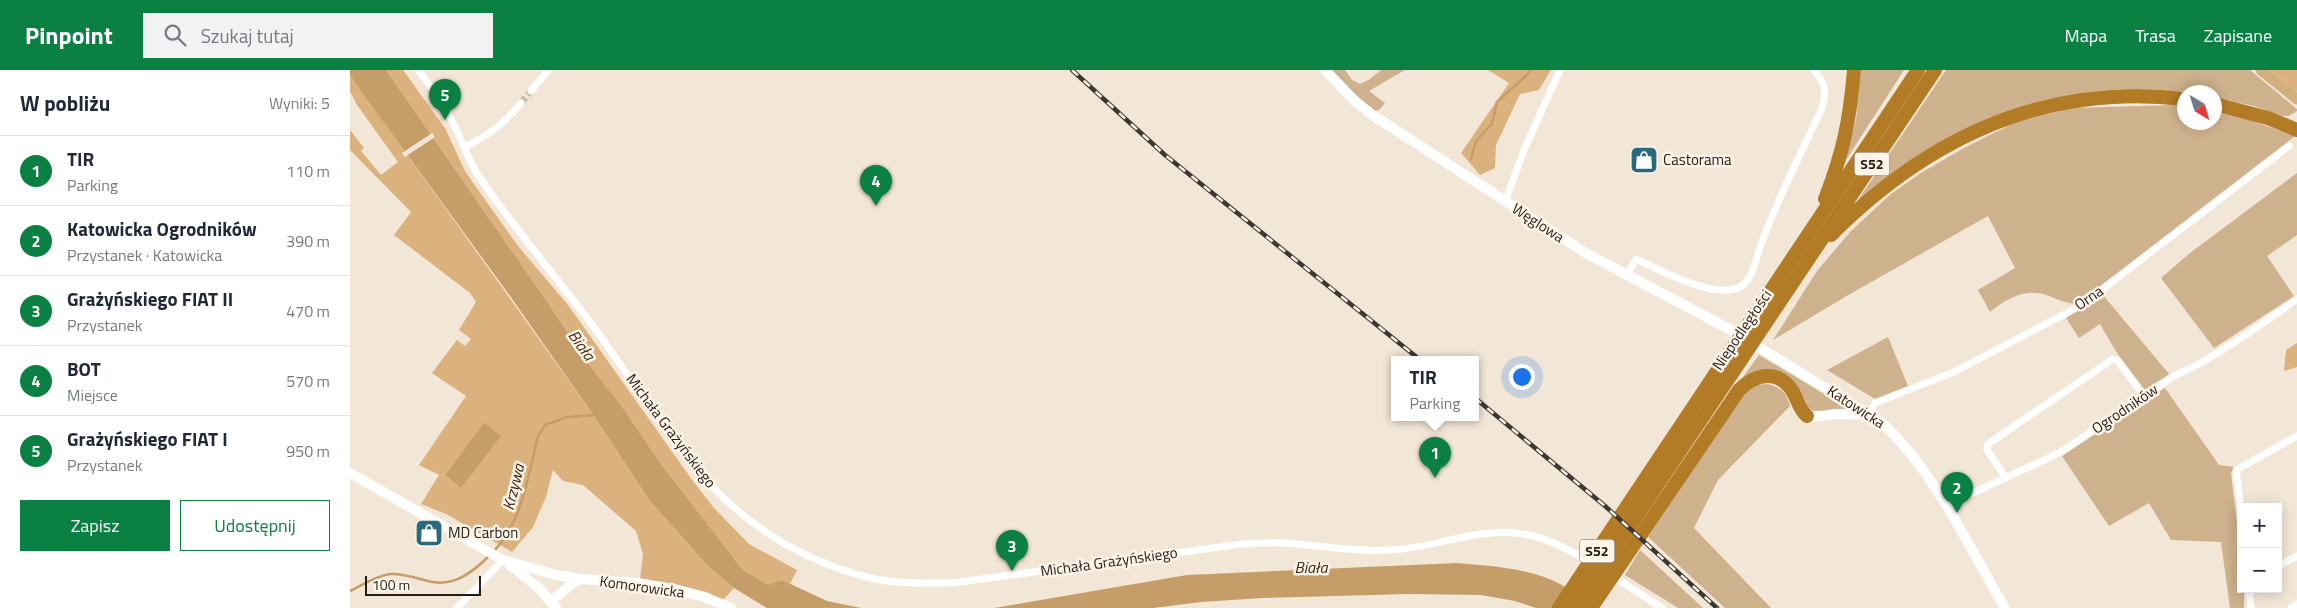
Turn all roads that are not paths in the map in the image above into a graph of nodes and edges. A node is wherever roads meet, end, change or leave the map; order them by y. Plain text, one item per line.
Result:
1 (418, 70) edge
2 (548, 70) edge
3 (1325, 70) edge
4 (1560, 70) edge
5 (1814, 70) edge
6 (1854, 70) edge
7 (1918, 70) edge
8 (1935, 70) edge
9 (2261, 70) edge
10 (531, 91) tunnel mouth
11 (2177, 98) edge
12 (2297, 99) edge
13 (521, 103) tunnel mouth
14 (2222, 106) edge
15 (2297, 130) edge
16 (2289, 146) dead end
17 (464, 147) junction
18 (1505, 202) junction
19 (1815, 223) junction
20 (1810, 257) junction
21 (1627, 275) junction
22 (2297, 299) edge
23 (1752, 332) junction
24 (1768, 352) joint
25 (2144, 396) junction
26 (1869, 413) junction
27 (1807, 416) joint
28 (2297, 436) edge
29 (350, 473) edge
30 (2006, 478) junction
31 (1647, 501) junction
32 (2240, 503) edge
33 (1945, 506) junction
34 (2297, 556) edge
35 (501, 559) junction
36 (2282, 564) edge
37 (581, 579) junction
38 (2249, 593) edge
39 (2297, 604) edge
40 (553, 605) edge
41 (457, 608) edge
42 (730, 608) edge
43 (1559, 608) edge
44 (1575, 608) edge
45 (1591, 608) edge
46 (1662, 608) edge
47 (2005, 608) edge
48 (2251, 608) edge
49 (2291, 608) edge

1 - 17 street, Michała Grażyńskiego
2 - 10 street
3 - 18 street, Węglowa
4 - 18 street
5 - 21 street
6 - 19 highway
7 - 19 highway, Niepodległości / S52
8 - 20 highway, Niepodległości / S52
9 - 12 main road
11 - 20 highway
13 - 17 street
14 - 15 highway
16 - 26 street, Orna
17 - 46 street, Michała Grażyńskiego
18 - 21 street, Węglowa
19 - 23 highway, Niepodległości / S52
20 - 23 highway, Niepodległości / S52
21 - 24 street, Węglowa
22 - 25 street, Ogrodników
23 - 31 highway, Niepodległości / S52
24 - 26 street, Katowicka
25 - 30 street, Ogrodników
25 - 30 street
26 - 27 street
26 - 33 street, Katowicka
27 - 31 highway
28 - 32 street
29 - 35 street, Komorowicka
30 - 33 street, Ogrodników
31 - 43 highway, Niepodległości / S52
31 - 44 highway, Niepodległości / S52
31 - 45 highway
33 - 47 street, Katowicka
34 - 36 street
35 - 37 street, Komorowicka
35 - 40 street
35 - 41 street
37 - 40 street, Komorowicka
37 - 42 street, Komorowicka
38 - 48 street
39 - 49 street

